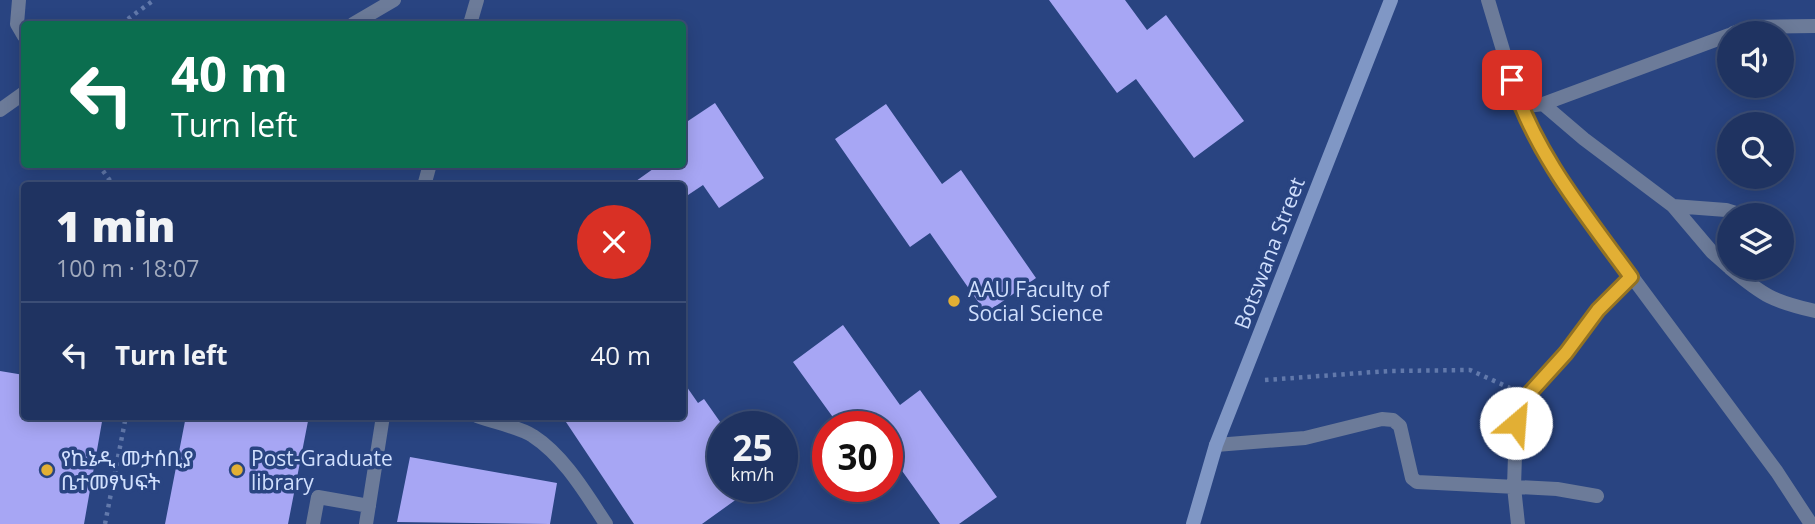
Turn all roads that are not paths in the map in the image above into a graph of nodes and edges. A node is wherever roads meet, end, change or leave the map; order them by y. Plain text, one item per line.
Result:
1 (19, 0) edge
2 (394, 0) edge
3 (477, 0) edge
4 (1391, 0) edge
5 (1488, 0) edge
6 (358, 21) edge
7 (471, 21) edge
8 (1794, 26) edge
9 (1815, 26) edge
10 (21, 30) edge
11 (1717, 39) edge
12 (21, 95) edge
13 (1543, 104) junction
14 (1520, 107) junction
15 (0, 110) edge
16 (1673, 206) junction
17 (1717, 209) edge
18 (1717, 256) edge
19 (1631, 277) junction
20 (1745, 280) edge
21 (1815, 311) edge
22 (382, 420) edge
23 (489, 420) edge
24 (1216, 445) junction
25 (1514, 487) junction
26 (1597, 496) dead end
27 (369, 506) junction
28 (313, 524) edge
29 (366, 524) edge
30 (606, 524) edge
31 (1193, 524) edge
32 (1518, 524) edge
33 (1811, 524) edge

1 - 10 street
2 - 6 street
3 - 7 street
4 - 24 main road, Botswana Street
5 - 14 street
8 - 9 street
11 - 13 street
12 - 15 street
13 - 14 street
13 - 16 street
14 - 19 street
16 - 17 street
16 - 18 street
19 - 25 street
19 - 33 street
20 - 21 street
22 - 27 street
23 - 30 street
24 - 25 street
24 - 31 main road, Botswana Street
25 - 26 street
25 - 32 street
27 - 28 street
27 - 29 street

